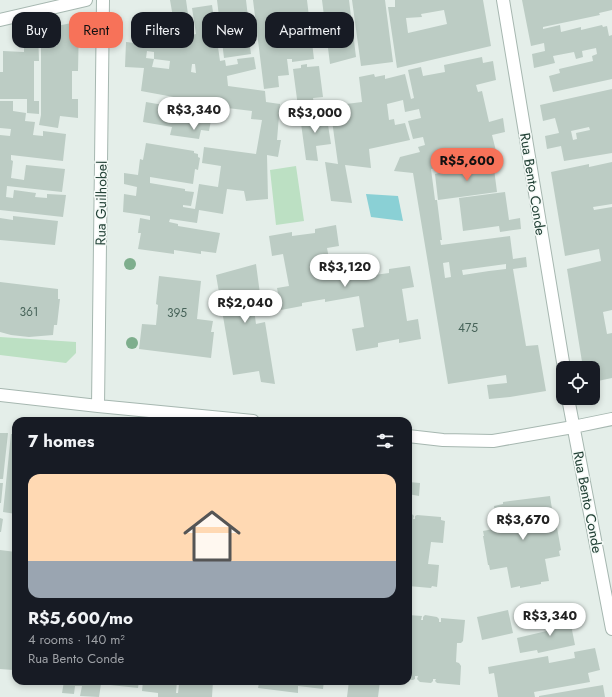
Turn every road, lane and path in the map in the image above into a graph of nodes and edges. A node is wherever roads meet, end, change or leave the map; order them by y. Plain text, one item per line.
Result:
1 (86, 0) edge
2 (103, 0) edge
3 (503, 0) edge
4 (0, 20) edge
5 (563, 361) edge
6 (0, 395) edge
7 (569, 405) edge
8 (98, 406) junction
9 (212, 417) edge
10 (612, 419) edge
11 (573, 427) junction
12 (412, 436) edge
13 (612, 629) edge

1 - 4 street
2 - 8 street, Rua Guilhobel
3 - 5 street, Rua Bento Conde
6 - 8 street
7 - 11 street, Rua Bento Conde
8 - 9 street
10 - 11 street
11 - 12 street
11 - 13 street, Rua Bento Conde

